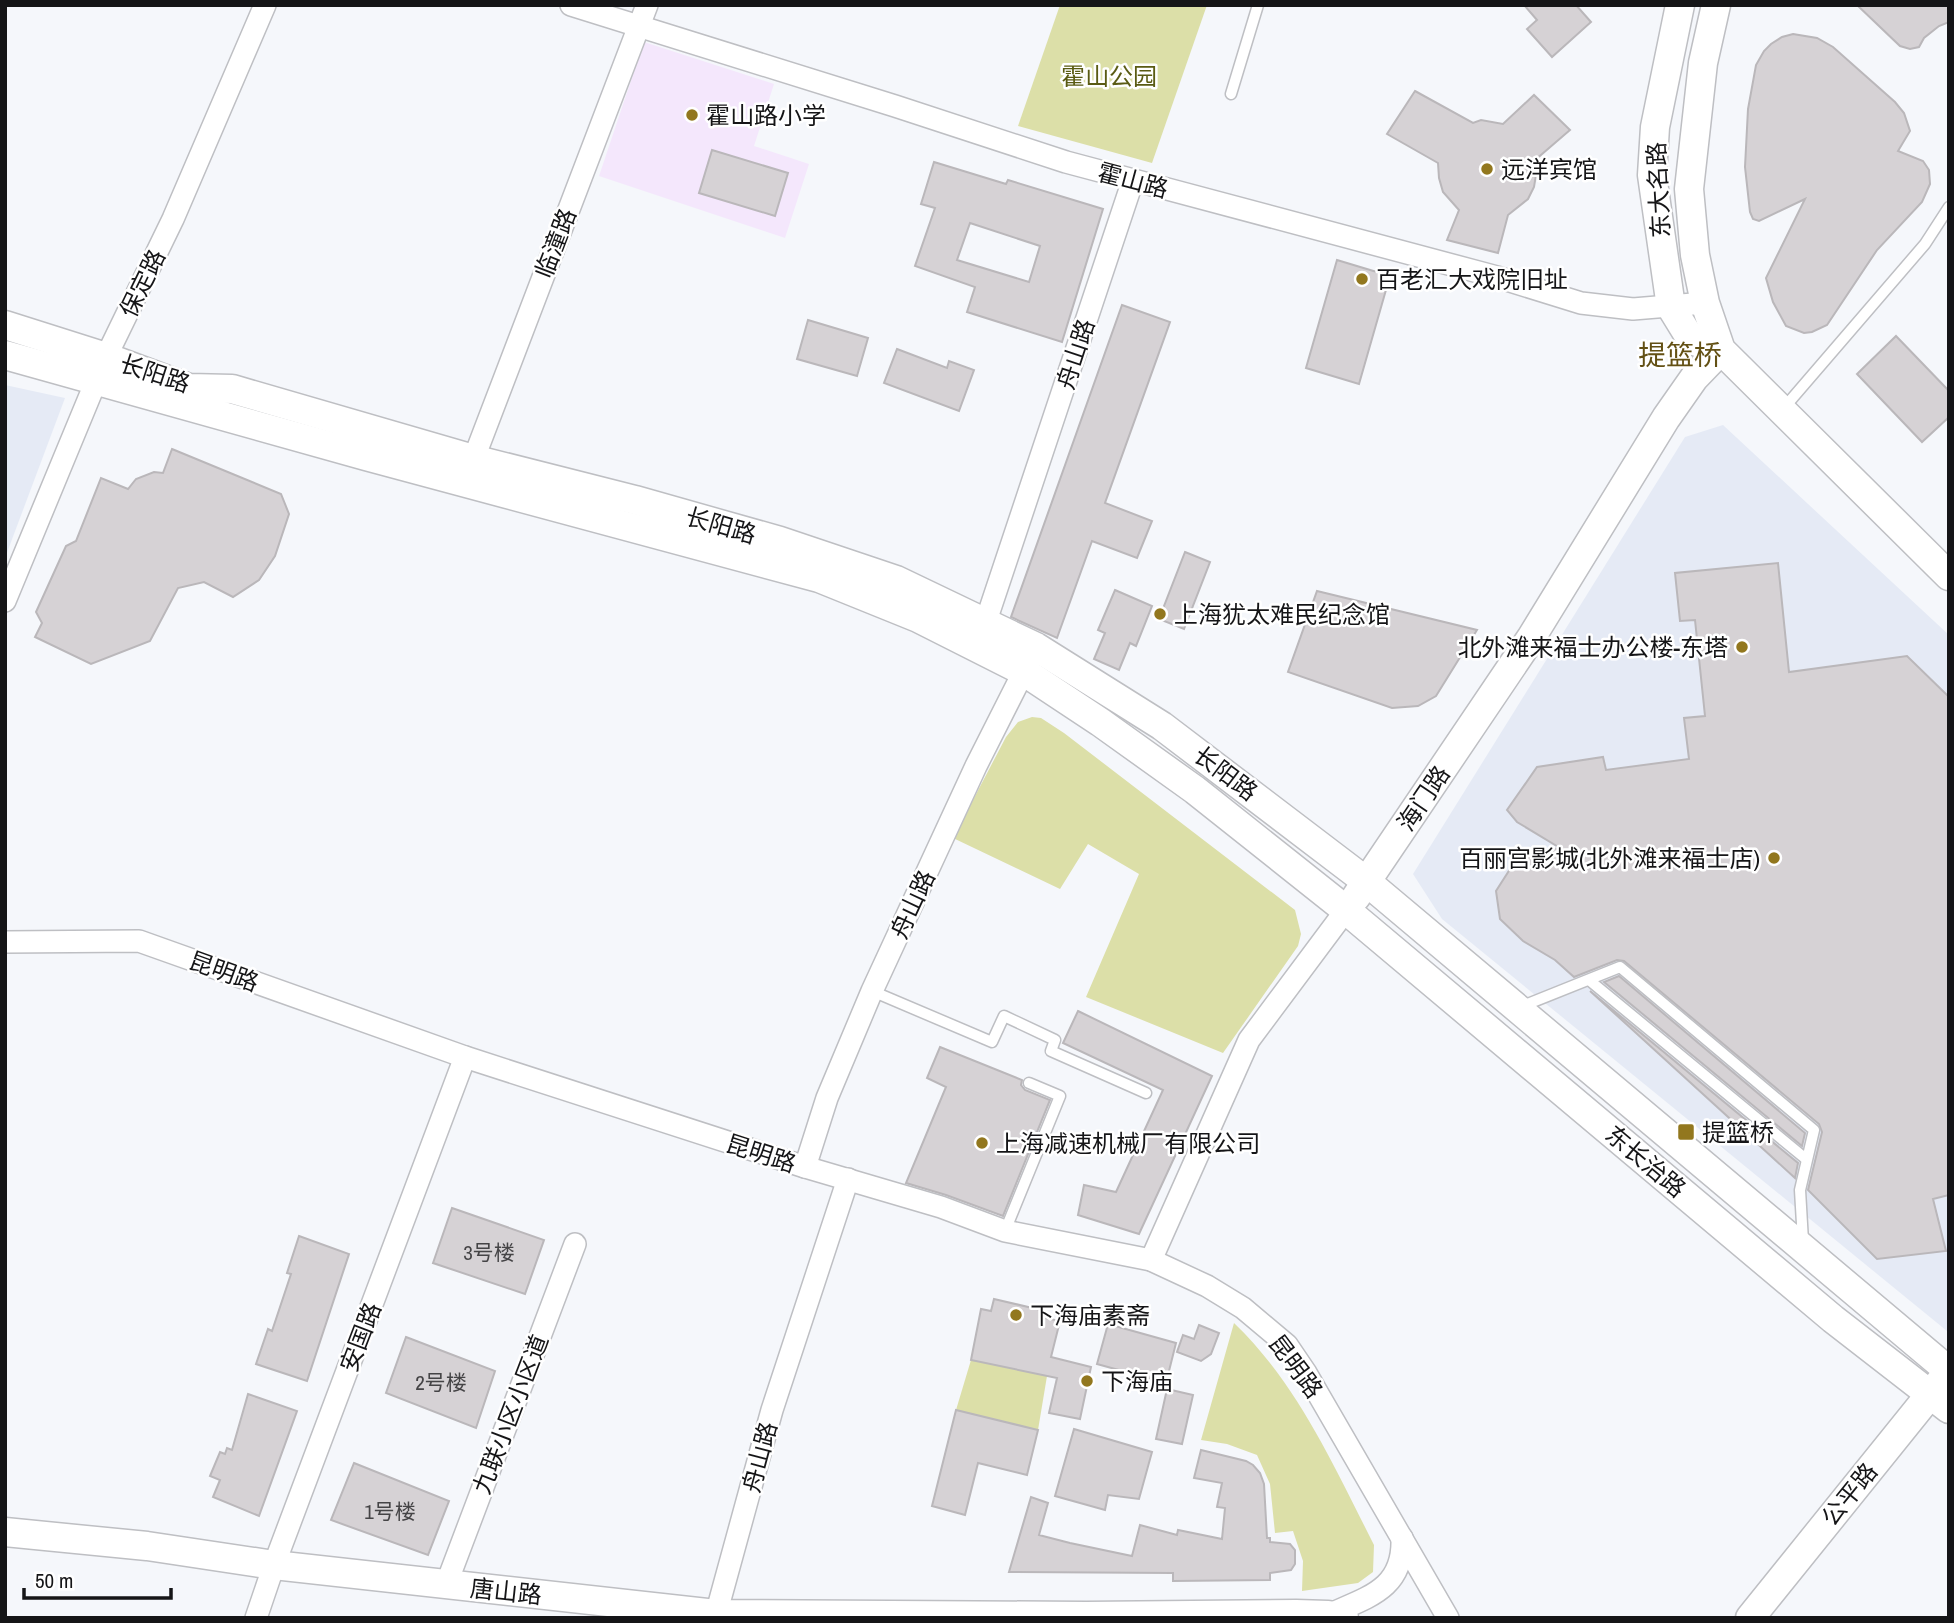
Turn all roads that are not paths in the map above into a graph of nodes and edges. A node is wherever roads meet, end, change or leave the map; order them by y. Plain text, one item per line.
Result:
1 (265, 5) edge
2 (571, 5) edge
3 (647, 5) edge
4 (1258, 5) edge
5 (1680, 5) edge
6 (1716, 5) edge
7 (638, 27) junction
8 (1231, 94) dead end
9 (1132, 180) junction
10 (1949, 208) edge
11 (1705, 303) junction
12 (1671, 307) junction
13 (5, 325) edge
14 (1721, 350) junction
15 (5, 355) edge
16 (101, 369) junction
17 (1781, 411) junction
18 (469, 471) junction
19 (1949, 576) edge
20 (5, 601) edge
21 (981, 636) junction
22 (1029, 659) junction
23 (1367, 882) junction
24 (1346, 910) junction
25 (5, 942) edge
26 (1588, 980) junction
27 (872, 991) junction
28 (1517, 1008) junction
29 (465, 1057) junction
30 (1029, 1083) dead end
31 (1146, 1093) dead end
32 (1806, 1159) junction
33 (805, 1167) junction
34 (848, 1179) junction
35 (1005, 1231) junction
36 (575, 1244) dead end
37 (1804, 1249) junction
38 (1151, 1260) junction
39 (1949, 1371) edge
40 (1939, 1402) edge
41 (5, 1532) edge
42 (1402, 1538) junction
43 (274, 1565) junction
44 (446, 1584) junction
45 (715, 1616) edge
46 (1336, 1616) edge
47 (256, 1618) edge
48 (1448, 1618) edge
49 (1750, 1618) edge

1 - 16 street, 保定路
2 - 7 street, 霍山路
3 - 7 street, 临潼路
4 - 8 lane
5 - 12 main road, 东大名路
6 - 11 main road, 东大名路
7 - 9 street, 霍山路
7 - 18 street, 临潼路
9 - 12 street, 霍山路
9 - 21 street, 舟山路
10 - 17 lane
11 - 12 street, 霍山路
11 - 14 main road, 东大名路
12 - 14 main road, 东大名路
13 - 16 main road, 长阳路
14 - 17 main road, 东大名路
14 - 23 main road, 海门路
15 - 16 main road, 长阳路
16 - 18 main road, 长阳路
16 - 20 street, 保定路
17 - 19 main road, 东大名路
18 - 21 main road, 长阳路
21 - 22 main road, 长阳路
22 - 23 main road, 长阳路
22 - 24 main road, 长阳路
22 - 27 street, 舟山路
23 - 24 main road, 海门路
23 - 28 main road, 东长治路
24 - 38 street, 海门路
24 - 40 main road, 东长治路
25 - 29 street, 昆明路
26 - 28 lane
26 - 32 lane
26 - 32 lane
27 - 31 lane
27 - 33 street, 舟山路
28 - 37 main road, 东长治路
29 - 33 street, 昆明路
29 - 43 street, 安国路
30 - 35 lane
32 - 37 lane
33 - 34 street, 昆明路
34 - 35 street, 昆明路
34 - 45 street, 舟山路
35 - 38 street, 昆明路
36 - 44 street, 九联小区小区道
37 - 39 main road, 东长治路
38 - 42 street, 昆明路
39 - 40 main road, 公平路
40 - 49 main road, 公平路
41 - 43 main road, 唐山路
42 - 46 street
42 - 48 street, 昆明路
43 - 44 main road, 唐山路
43 - 47 street, 安国路
44 - 45 main road, 唐山路
45 - 46 main road, 唐山路

